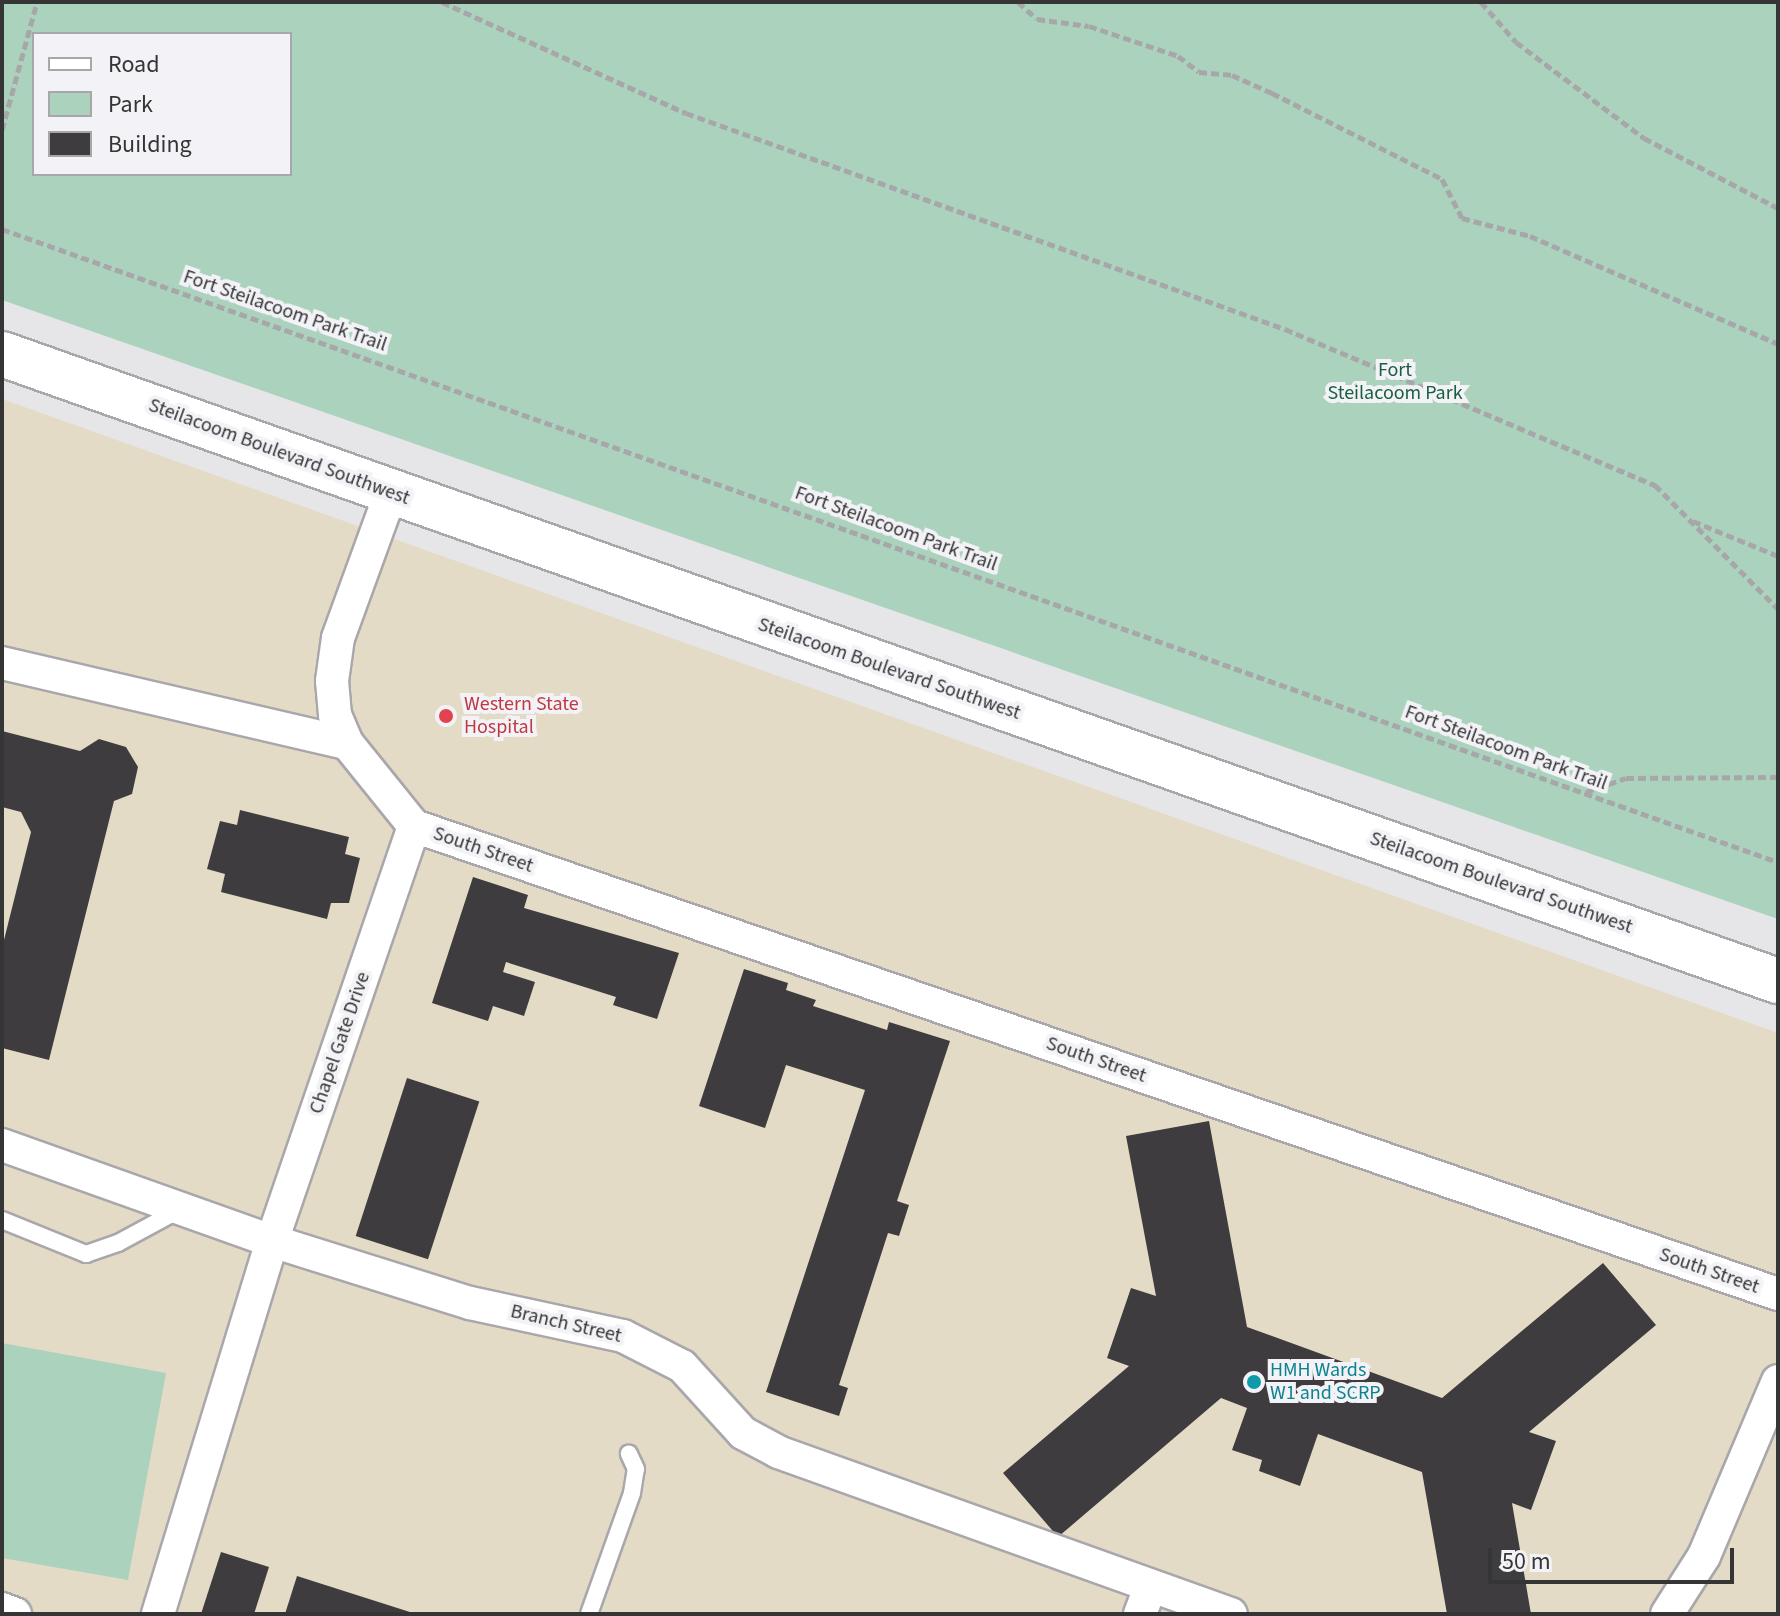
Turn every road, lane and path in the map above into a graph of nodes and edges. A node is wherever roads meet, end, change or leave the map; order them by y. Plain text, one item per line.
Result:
1 (37, 2) edge
2 (442, 2) edge
3 (1018, 2) edge
4 (1481, 2) edge
5 (2, 130) edge
6 (1778, 208) edge
7 (2, 229) edge
8 (1778, 344) edge
9 (2, 354) edge
10 (391, 492) junction
11 (1688, 519) junction
12 (1778, 556) edge
13 (1778, 609) edge
14 (2, 663) edge
15 (347, 743) junction
16 (1778, 777) edge
17 (1585, 793) junction
18 (414, 826) junction
19 (1778, 862) edge
20 (1778, 981) edge
21 (2, 1145) edge
22 (182, 1208) junction
23 (2, 1220) edge
24 (272, 1241) junction
25 (1778, 1294) edge
26 (1778, 1381) edge
27 (629, 1454) dead end
28 (1146, 1600) edge
29 (2, 1609) edge
30 (15, 1614) edge
31 (158, 1614) edge
32 (589, 1614) edge
33 (1231, 1614) edge
34 (1667, 1614) edge

1 - 5 path
2 - 11 path
3 - 8 path
4 - 6 path
7 - 17 path, Fort Steilacoom Park Trail
9 - 10 main road, Steilacoom Boulevard Southwest
10 - 15 street
10 - 20 main road, Steilacoom Boulevard Southwest
11 - 12 path
11 - 13 path
14 - 15 street
15 - 18 street
16 - 17 path
17 - 19 path, Fort Steilacoom Park Trail
18 - 24 street, Chapel Gate Drive
18 - 25 street, South Street
21 - 22 street, Branch Street
22 - 23 lane
22 - 24 street, Branch Street
24 - 28 street, Branch Street
24 - 31 street, Chapel Gate Drive
26 - 34 street
27 - 32 lane
28 - 33 street, Branch Street
29 - 30 street

